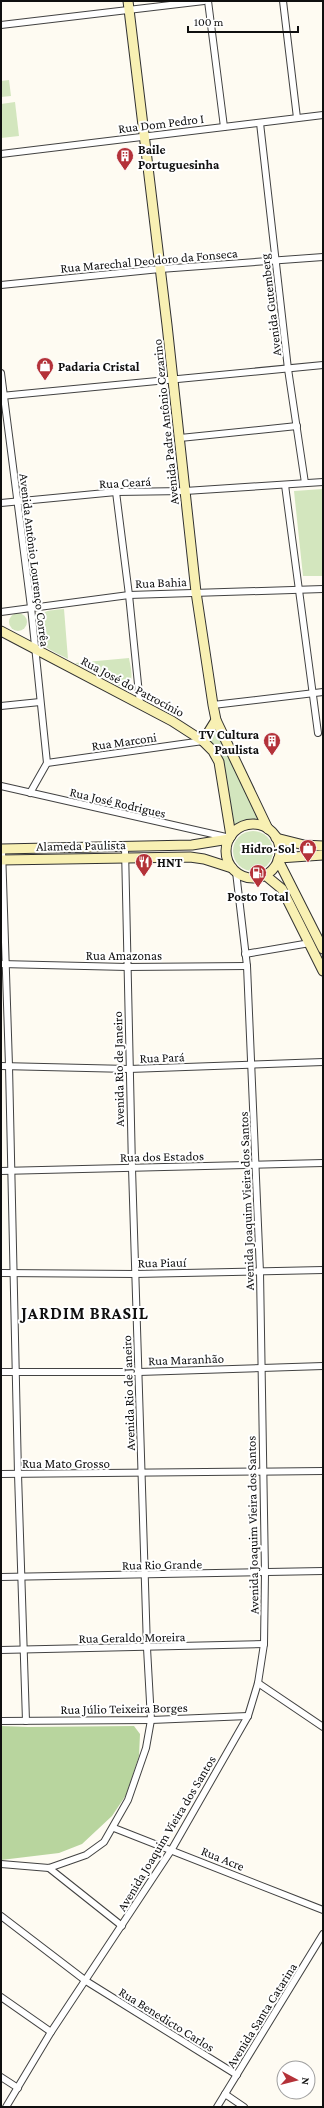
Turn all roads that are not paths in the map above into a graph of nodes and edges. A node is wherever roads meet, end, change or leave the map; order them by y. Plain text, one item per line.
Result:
1 (128, 1) edge
2 (204, 1) edge
3 (208, 1) edge
4 (283, 1) edge
5 (129, 11) junction
6 (1, 25) edge
7 (323, 115) edge
8 (296, 118) junction
9 (260, 123) junction
10 (224, 127) junction
11 (144, 136) junction
12 (1, 154) edge
13 (323, 257) edge
14 (276, 261) junction
15 (160, 269) junction
16 (1, 285) edge
17 (323, 365) edge
18 (288, 369) junction
19 (1, 373) edge
20 (173, 381) junction
21 (2, 396) edge
22 (297, 426) junction
23 (180, 438) junction
24 (323, 482) edge
25 (305, 483) junction
26 (284, 485) junction
27 (185, 491) junction
28 (116, 492) junction
29 (17, 501) junction
30 (1, 503) edge
31 (299, 589) junction
32 (323, 589) edge
33 (196, 592) junction
34 (129, 595) junction
35 (30, 607) junction
36 (1, 612) edge
37 (1, 631) edge
38 (35, 649) junction
39 (323, 692) edge
40 (313, 693) junction
41 (40, 702) junction
42 (140, 704) junction
43 (213, 705) junction
44 (1, 706) edge
45 (216, 720) junction
46 (318, 733) dead end
47 (203, 741) junction
48 (47, 763) junction
49 (1, 786) edge
50 (30, 792) junction
51 (268, 829) junction
52 (230, 838) junction
53 (276, 838) junction
54 (323, 846) edge
55 (125, 848) junction
56 (1, 849) edge
57 (323, 855) edge
58 (125, 858) junction
59 (279, 859) junction
60 (2, 860) edge
61 (234, 870) junction
62 (265, 875) junction
63 (310, 943) junction
64 (323, 949) edge
65 (245, 954) junction
66 (3, 964) edge
67 (247, 966) junction
68 (127, 967) junction
69 (323, 971) edge
70 (323, 1062) edge
71 (252, 1064) junction
72 (1, 1066) edge
73 (9, 1066) junction
74 (129, 1069) junction
75 (323, 1163) edge
76 (256, 1165) junction
77 (132, 1168) junction
78 (1, 1171) edge
79 (11, 1171) junction
80 (323, 1270) edge
81 (13, 1272) junction
82 (260, 1272) junction
83 (1, 1273) edge
84 (135, 1274) junction
85 (323, 1366) edge
86 (261, 1368) junction
87 (16, 1371) junction
88 (1, 1372) edge
89 (139, 1372) junction
90 (323, 1470) edge
91 (263, 1471) junction
92 (1, 1474) edge
93 (18, 1474) junction
94 (142, 1474) junction
95 (323, 1571) edge
96 (265, 1573) junction
97 (144, 1576) junction
98 (1, 1577) edge
99 (21, 1577) junction
100 (264, 1644) junction
101 (147, 1648) junction
102 (1, 1650) edge
103 (24, 1650) junction
104 (258, 1683) junction
105 (248, 1716) junction
106 (151, 1720) junction
107 (1, 1721) edge
108 (26, 1721) junction
109 (323, 1727) edge
110 (114, 1828) junction
111 (172, 1849) junction
112 (1, 1864) edge
113 (49, 1868) junction
114 (323, 1910) edge
115 (1, 1916) edge
116 (122, 1926) junction
117 (323, 1934) edge
118 (86, 1981) junction
119 (1, 1997) edge
120 (51, 2032) junction
121 (237, 2075) junction
122 (1, 2077) edge
123 (18, 2088) junction
124 (225, 2094) junction
125 (6, 2107) edge
126 (217, 2107) edge
127 (244, 2107) edge

1 - 5 street, Avenida Padre Antônio Cezarino
2 - 5 street
3 - 10 street
4 - 8 street
5 - 6 street
5 - 11 street, Avenida Padre Antônio Cezarino
7 - 8 street, Rua Dom Pedro I
8 - 9 street, Rua Dom Pedro I
9 - 10 street, Rua Dom Pedro I
9 - 14 street, Avenida Gutemberg
10 - 11 street, Rua Dom Pedro I
11 - 12 street, Rua Dom Pedro I
11 - 15 street, Avenida Padre Antônio Cezarino
13 - 14 street, Rua Marechal Deodoro da Fonseca
14 - 15 street, Rua Marechal Deodoro da Fonseca
14 - 18 street, Avenida Gutemberg
15 - 16 street, Rua Marechal Deodoro da Fonseca
15 - 20 street, Avenida Padre Antônio Cezarino
17 - 18 street
18 - 20 street
18 - 22 street, Avenida Gutemberg
19 - 21 street, Avenida Antônio Lourenço Corrêa
20 - 21 street
20 - 23 street, Avenida Padre Antônio Cezarino
21 - 29 street, Avenida Antônio Lourenço Corrêa
22 - 23 street
22 - 25 street, Avenida Gutemberg
23 - 27 street, Avenida Padre Antônio Cezarino
24 - 25 street, Rua Ceará
25 - 26 street, Rua Ceará
26 - 27 street, Rua Ceará
26 - 31 street
27 - 28 street, Rua Ceará
27 - 33 street, Avenida Padre Antônio Cezarino
28 - 29 street, Rua Ceará
28 - 34 street
29 - 30 street, Rua Ceará
29 - 35 street, Avenida Antônio Lourenço Corrêa
31 - 32 street, Rua Bahia
31 - 33 street, Rua Bahia
31 - 40 street
33 - 34 street, Rua Bahia
33 - 43 street, Avenida Padre Antônio Cezarino
34 - 35 street, Rua Bahia
34 - 42 street
35 - 36 street, Rua Bahia
35 - 38 street, Avenida Antônio Lourenço Corrêa
37 - 38 street, Rua José do Patrocínio
38 - 41 street, Avenida Antônio Lourenço Corrêa
38 - 42 street, Rua José do Patrocínio
39 - 40 street
40 - 43 street
40 - 46 street
41 - 44 street
41 - 48 street, Avenida Antônio Lourenço Corrêa
42 - 47 street, Rua José do Patrocínio
43 - 45 street, Avenida Padre Antônio Cezarino
45 - 47 street
45 - 51 street, Avenida Padre Antônio Cezarino
47 - 48 street, Rua Marconi
47 - 52 street, Rua José do Patrocínio
48 - 50 street
49 - 50 street, Rua José Rodrigues
50 - 52 street, Rua José Rodrigues
51 - 52 street
51 - 53 street
52 - 55 street, Alameda Paulista
52 - 61 street
53 - 54 street
53 - 59 street
55 - 56 street, Alameda Paulista
55 - 58 street, Avenida Rio de Janeiro
56 - 60 street
57 - 59 street
58 - 60 street, Alameda Paulista
58 - 61 street, Alameda Paulista
58 - 68 street, Avenida Rio de Janeiro
59 - 62 street
59 - 64 street
60 - 66 street
61 - 62 street
61 - 65 street, Avenida Joaquim Vieira dos Santos
62 - 63 street
63 - 65 street
63 - 69 street
65 - 67 street, Avenida Joaquim Vieira dos Santos
66 - 68 street, Rua Amazonas
66 - 73 street
67 - 68 street, Rua Amazonas
67 - 71 street, Avenida Joaquim Vieira dos Santos
68 - 74 street, Avenida Rio de Janeiro
70 - 71 street, Rua Pará
71 - 74 street, Rua Pará
71 - 76 street, Avenida Joaquim Vieira dos Santos
72 - 73 street, Rua Pará
73 - 74 street, Rua Pará
73 - 79 street
74 - 77 street, Avenida Rio de Janeiro
75 - 76 street, Rua dos Estados
76 - 77 street, Rua dos Estados
76 - 82 street, Avenida Joaquim Vieira dos Santos
77 - 79 street, Rua dos Estados
77 - 84 street, Avenida Rio de Janeiro
78 - 79 street, Rua dos Estados
79 - 81 street
80 - 82 street, Rua Piauí
81 - 83 street, Rua Piauí
81 - 84 street, Rua Piauí
81 - 87 street
82 - 84 street, Rua Piauí
82 - 86 street, Avenida Joaquim Vieira dos Santos
84 - 89 street, Avenida Rio de Janeiro
85 - 86 street, Rua Maranhão
86 - 89 street, Rua Maranhão
86 - 91 street, Avenida Joaquim Vieira dos Santos
87 - 88 street, Rua Maranhão
87 - 89 street, Rua Maranhão
87 - 93 street
89 - 94 street, Avenida Rio de Janeiro
90 - 91 street, Rua Mato Grosso
91 - 94 street, Rua Mato Grosso
91 - 96 street, Avenida Joaquim Vieira dos Santos
92 - 93 street, Rua Mato Grosso
93 - 94 street, Rua Mato Grosso
93 - 99 street
94 - 97 street, Avenida Rio de Janeiro
95 - 96 street, Rua Rio Grande
96 - 97 street, Rua Rio Grande
96 - 100 street, Avenida Joaquim Vieira dos Santos
97 - 99 street, Rua Rio Grande
97 - 101 street, Avenida Rio de Janeiro
98 - 99 street, Rua Rio Grande
99 - 103 street
100 - 101 street, Rua Geraldo Moreira
100 - 104 street, Avenida Joaquim Vieira dos Santos
101 - 103 street, Rua Geraldo Moreira
101 - 106 street, Avenida Rio de Janeiro
102 - 103 street, Rua Geraldo Moreira
103 - 108 street
104 - 105 street, Avenida Joaquim Vieira dos Santos
104 - 109 street
105 - 106 street, Rua Júlio Teixeira Borges
105 - 111 street, Avenida Joaquim Vieira dos Santos
106 - 108 street, Rua Júlio Teixeira Borges
106 - 110 street, Avenida Rio de Janeiro
107 - 108 street, Rua Júlio Teixeira Borges
110 - 111 street, Rua Acre
110 - 113 street, Avenida Rio de Janeiro
111 - 114 street, Rua Acre
111 - 116 street, Avenida Joaquim Vieira dos Santos
112 - 113 street
113 - 116 street
115 - 118 street, Rua Benedicto Carlos
116 - 118 street, Avenida Joaquim Vieira dos Santos
117 - 121 street, Avenida Santa Catarina
118 - 120 street, Avenida Joaquim Vieira dos Santos
118 - 121 street, Rua Benedicto Carlos
119 - 120 street
120 - 123 street, Avenida Joaquim Vieira dos Santos
121 - 124 street, Avenida Santa Catarina
122 - 123 street
123 - 125 street, Avenida Joaquim Vieira dos Santos
124 - 126 street, Avenida Santa Catarina
124 - 127 street

